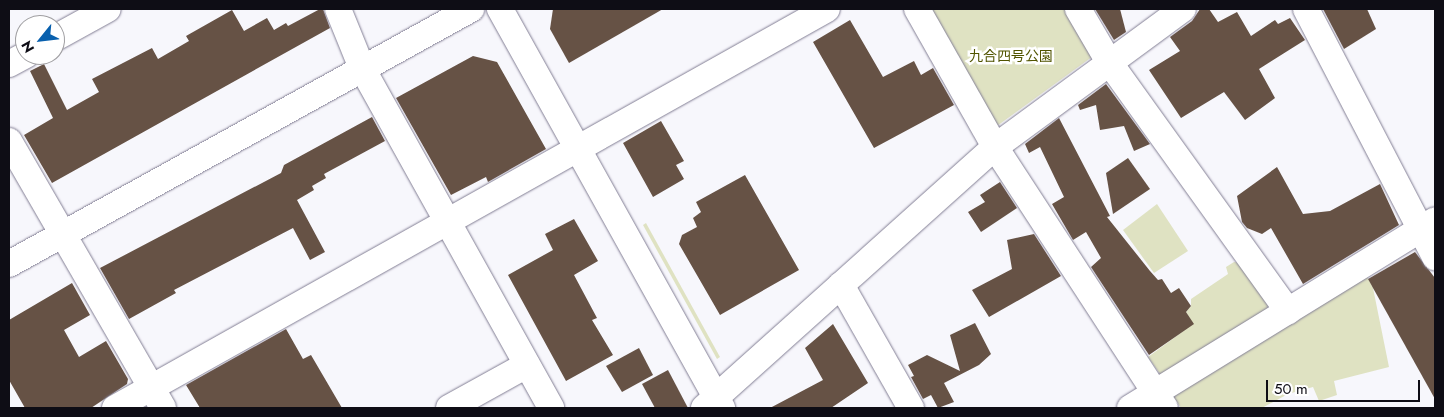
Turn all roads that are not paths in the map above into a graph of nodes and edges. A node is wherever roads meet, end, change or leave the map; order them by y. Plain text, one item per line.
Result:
1 (108, 9) edge
2 (338, 9) edge
3 (471, 9) edge
4 (500, 9) edge
5 (827, 9) edge
6 (917, 9) edge
7 (1078, 9) edge
8 (1183, 9) edge
9 (1306, 9) edge
10 (65, 33) edge
11 (1109, 62) junction
12 (362, 68) junction
13 (9, 141) edge
14 (994, 147) junction
15 (578, 149) junction
16 (449, 223) junction
17 (1427, 225) edge
18 (61, 234) junction
19 (1435, 257) edge
20 (9, 264) edge
21 (842, 285) junction
22 (1288, 311) junction
23 (527, 365) junction
24 (157, 398) edge
25 (1160, 400) edge
26 (714, 405) edge
27 (114, 408) edge
28 (449, 408) edge
29 (551, 408) edge
30 (911, 408) edge
31 (1130, 408) edge

1 - 10 street
2 - 12 street
3 - 12 street
4 - 15 street
5 - 15 street
6 - 14 street
7 - 11 street
8 - 11 street
9 - 17 street
11 - 14 street
11 - 22 street
12 - 16 street
12 - 18 street
13 - 18 street
14 - 21 street
14 - 25 street
15 - 16 street
15 - 26 street
16 - 23 street
16 - 24 street
17 - 19 street
17 - 22 street
18 - 20 street
18 - 24 street
21 - 26 street
21 - 30 street
22 - 25 street
23 - 28 street
23 - 29 street
24 - 27 street
25 - 31 street

